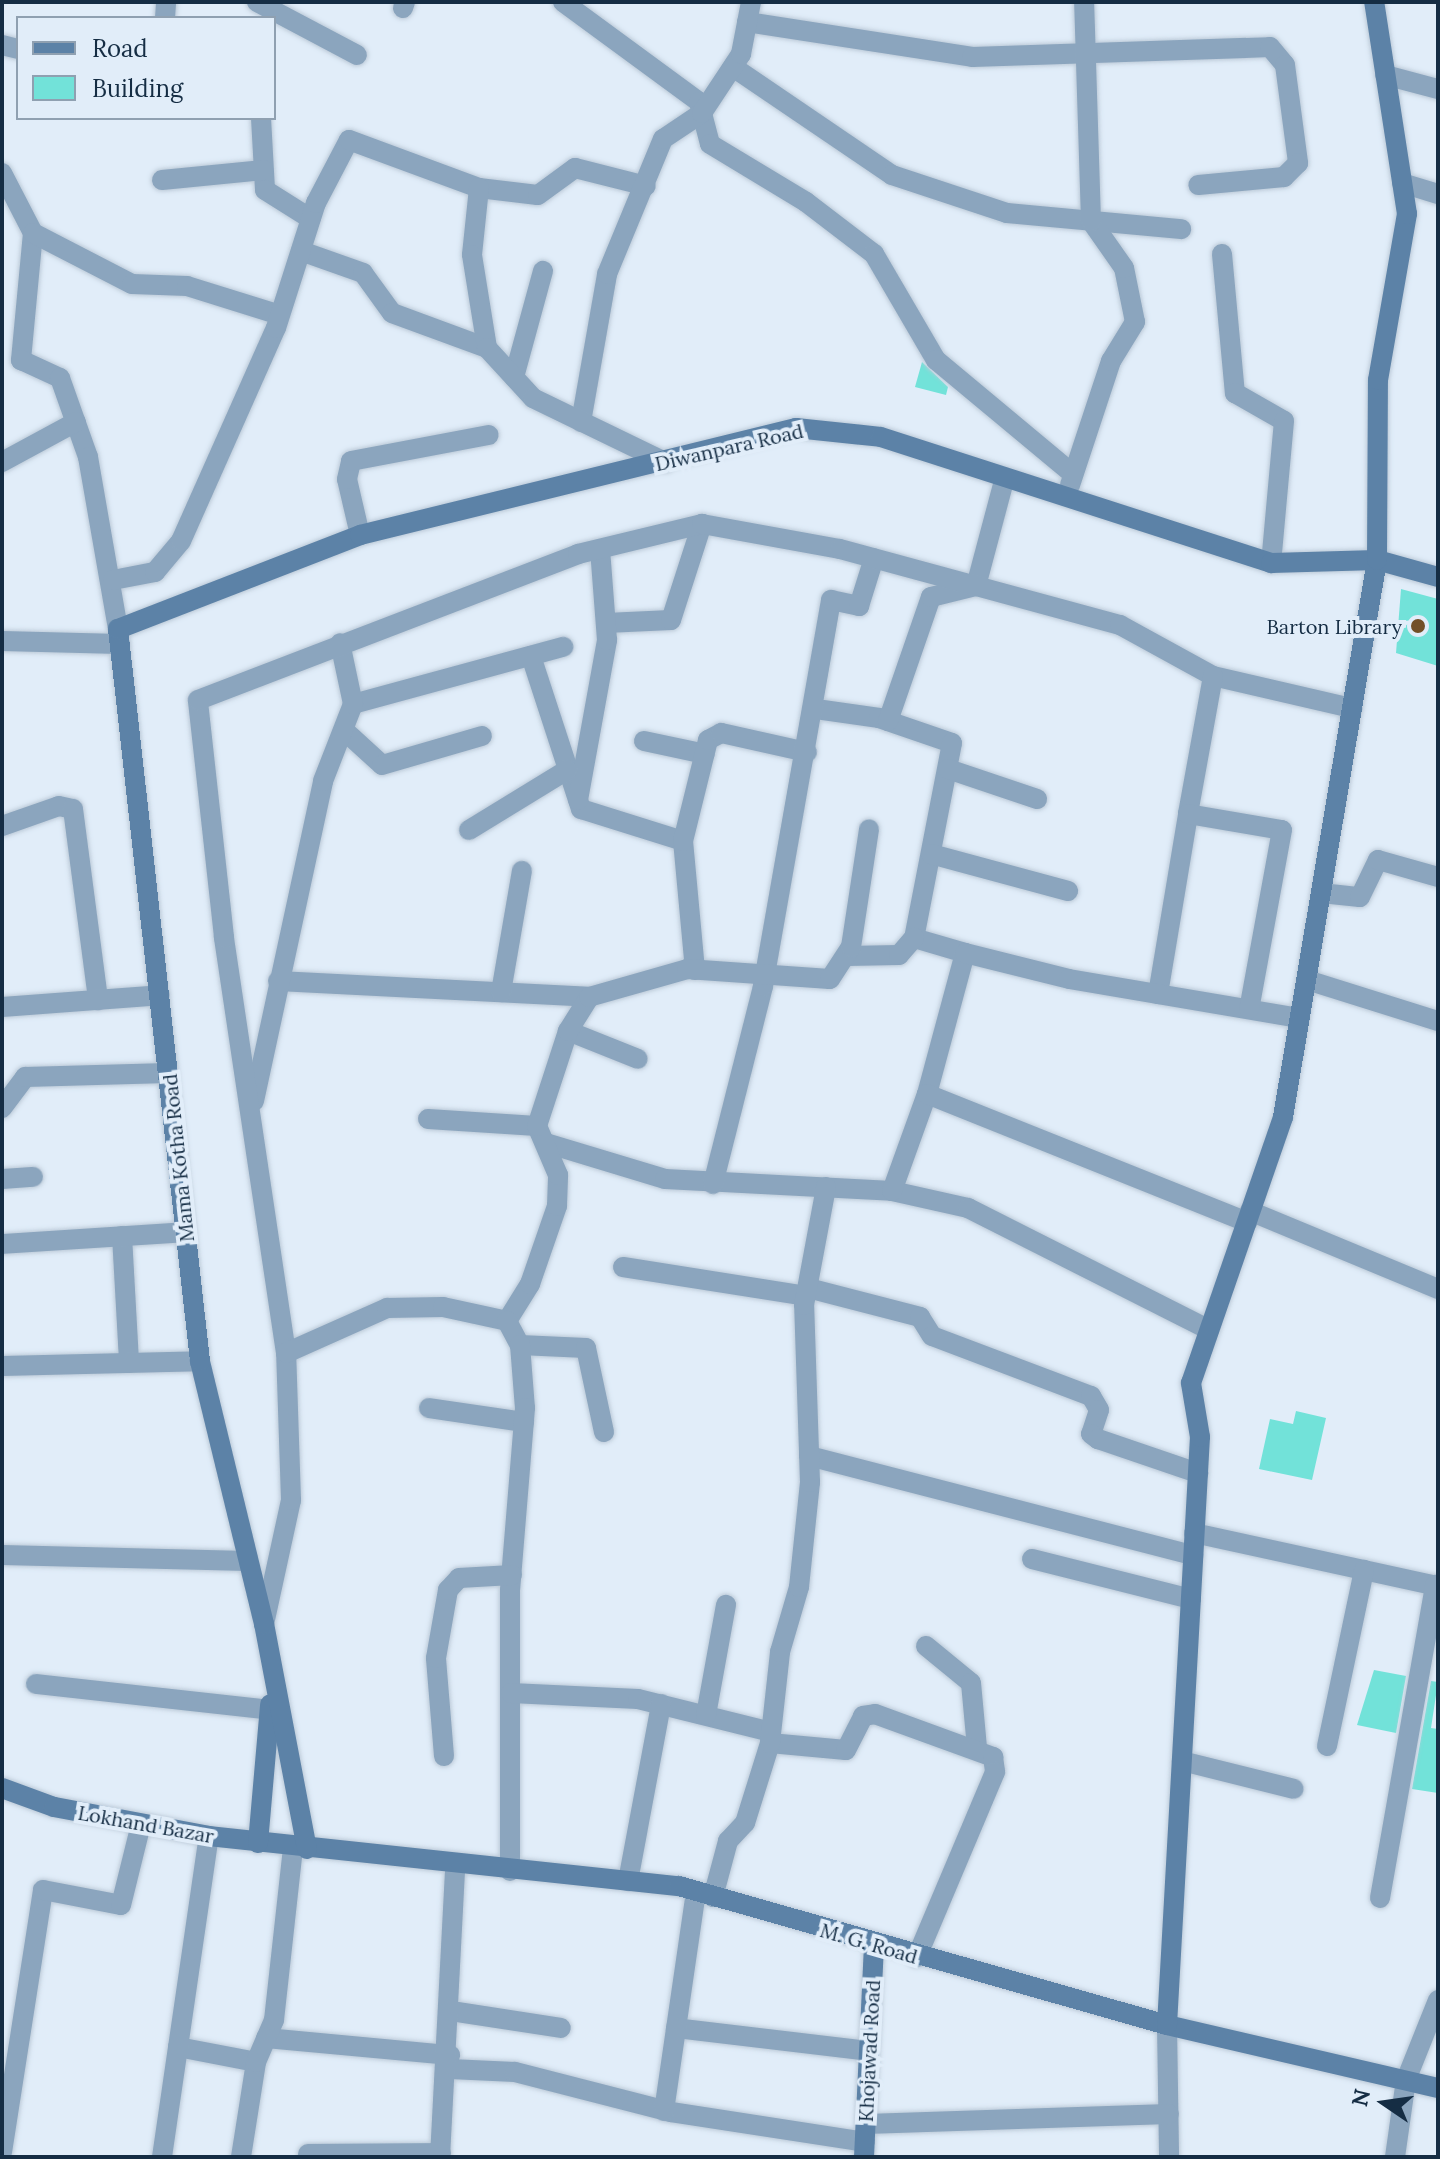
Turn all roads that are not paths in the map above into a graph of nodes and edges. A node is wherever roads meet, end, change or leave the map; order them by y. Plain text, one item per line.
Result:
1 (257, 2) edge
2 (563, 2) edge
3 (1084, 2) edge
4 (1374, 2) edge
5 (749, 12) edge
6 (357, 55) dead end
7 (1085, 56) junction
8 (733, 67) junction
9 (1385, 75) junction
10 (1438, 89) edge
11 (702, 113) junction
12 (261, 120) edge
13 (264, 170) junction
14 (2, 173) edge
15 (162, 180) dead end
16 (1402, 183) junction
17 (1198, 185) dead end
18 (646, 186) junction
19 (479, 188) junction
20 (1438, 194) edge
21 (311, 219) junction
22 (1091, 221) junction
23 (1181, 229) dead end
24 (33, 233) junction
25 (301, 251) junction
26 (1222, 254) dead end
27 (543, 271) dead end
28 (280, 315) junction
29 (487, 348) junction
30 (11, 356) edge
31 (514, 377) junction
32 (76, 422) junction
33 (581, 422) junction
34 (489, 435) dead end
35 (2, 462) edge
36 (665, 462) junction
37 (1073, 474) junction
38 (1004, 481) junction
39 (1065, 500) junction
40 (702, 524) junction
41 (360, 535) junction
42 (600, 549) junction
43 (874, 558) junction
44 (1377, 560) junction
45 (1271, 563) junction
46 (1434, 574) edge
47 (113, 580) junction
48 (976, 586) junction
49 (606, 623) junction
50 (119, 636) junction
51 (2, 641) edge
52 (340, 643) junction
53 (563, 647) dead end
54 (531, 656) junction
55 (1213, 676) junction
56 (353, 704) junction
57 (1352, 708) junction
58 (816, 709) junction
59 (888, 721) junction
60 (347, 733) junction
61 (482, 736) dead end
62 (644, 741) dead end
63 (807, 752) junction
64 (705, 754) junction
65 (948, 769) junction
66 (567, 770) junction
67 (1037, 799) dead end
68 (577, 804) junction
69 (1188, 814) junction
70 (2, 826) edge
71 (869, 829) dead end
72 (469, 830) dead end
73 (683, 841) junction
74 (931, 854) junction
75 (522, 871) dead end
76 (1438, 877) edge
77 (1068, 891) dead end
78 (1321, 893) junction
79 (914, 938) junction
80 (965, 953) junction
81 (847, 956) junction
82 (695, 970) junction
83 (765, 976) junction
84 (1307, 980) junction
85 (278, 981) junction
86 (501, 992) junction
87 (1158, 994) junction
88 (160, 995) junction
89 (589, 997) junction
90 (98, 1000) junction
91 (2, 1007) edge
92 (1249, 1009) junction
93 (1300, 1018) junction
94 (1438, 1021) edge
95 (568, 1031) junction
96 (638, 1059) dead end
97 (168, 1073) junction
98 (927, 1094) junction
99 (2, 1108) edge
100 (251, 1117) junction
101 (428, 1119) dead end
102 (542, 1134) junction
103 (33, 1177) dead end
104 (2, 1179) edge
105 (713, 1184) junction
106 (826, 1187) junction
107 (892, 1191) junction
108 (1249, 1217) junction
109 (186, 1232) junction
110 (122, 1236) junction
111 (2, 1244) edge
112 (623, 1267) dead end
113 (1438, 1289) edge
114 (807, 1292) junction
115 (507, 1321) junction
116 (1209, 1330) junction
117 (520, 1345) junction
118 (286, 1353) junction
119 (200, 1361) junction
120 (129, 1363) junction
121 (2, 1366) edge
122 (429, 1408) dead end
123 (524, 1422) junction
124 (604, 1432) dead end
125 (809, 1456) junction
126 (1198, 1473) junction
127 (1194, 1533) junction
128 (2, 1555) edge
129 (1193, 1555) junction
130 (1032, 1559) dead end
131 (248, 1561) junction
132 (1364, 1570) junction
133 (512, 1575) junction
134 (1436, 1586) edge
135 (1191, 1599) junction
136 (726, 1605) dead end
137 (264, 1624) junction
138 (926, 1646) dead end
139 (273, 1681) junction
140 (36, 1684) dead end
141 (511, 1693) junction
142 (661, 1704) junction
143 (270, 1710) junction
144 (706, 1715) junction
145 (769, 1737) junction
146 (1327, 1746) dead end
147 (977, 1748) junction
148 (444, 1756) dead end
149 (1182, 1761) junction
150 (2, 1788) edge
151 (1294, 1789) dead end
152 (141, 1824) junction
153 (209, 1836) junction
154 (258, 1843) junction
155 (300, 1848) junction
156 (455, 1866) junction
157 (510, 1871) junction
158 (628, 1881) junction
159 (704, 1894) junction
160 (1380, 1898) dead end
161 (874, 1945) junction
162 (917, 1957) junction
163 (1438, 2000) edge
164 (451, 2011) junction
165 (1167, 2025) junction
166 (561, 2028) dead end
167 (676, 2028) junction
168 (266, 2038) junction
169 (178, 2047) junction
170 (869, 2051) junction
171 (256, 2062) junction
172 (450, 2062) junction
173 (6, 2073) edge
174 (1406, 2080) junction
175 (1438, 2088) edge
176 (664, 2111) junction
177 (1169, 2114) junction
178 (865, 2141) edge
179 (2, 2152) edge
180 (308, 2154) dead end
181 (441, 2155) edge
182 (162, 2157) edge
183 (241, 2157) edge
184 (1169, 2157) edge
185 (1395, 2157) edge

1 - 6 street
2 - 11 street
3 - 7 street
4 - 9 street
5 - 7 street
5 - 8 street
7 - 17 street
7 - 22 street
8 - 11 street
8 - 22 street
9 - 10 street
9 - 16 street
11 - 18 street
11 - 37 street
12 - 13 street
13 - 15 street
13 - 21 street
14 - 24 street
16 - 20 street
16 - 44 street
18 - 19 street
18 - 33 street
19 - 21 street
19 - 29 street
21 - 25 street
22 - 23 street
22 - 37 street
24 - 28 street
24 - 30 street
25 - 28 street
25 - 29 street
26 - 45 street
27 - 31 street
28 - 47 street
29 - 31 street
30 - 32 street
31 - 33 street
32 - 35 street
32 - 47 street
33 - 36 street
34 - 41 street
36 - 38 street, Diwanpara Road
36 - 41 street, Diwanpara Road
37 - 39 street
38 - 39 street, Diwanpara Road
38 - 48 street
39 - 45 street, Diwanpara Road
40 - 42 street
40 - 43 street
40 - 49 street
41 - 50 street, Diwanpara Road
42 - 49 street
42 - 52 street
43 - 48 street
43 - 58 street
44 - 45 street, Diwanpara Road
44 - 46 street, Diwanpara Road
44 - 57 street
47 - 50 street
48 - 55 street
48 - 59 street
49 - 68 street
50 - 51 street
50 - 88 street, Mama Kotha Road
52 - 56 street
52 - 100 street
53 - 54 street
54 - 56 street
54 - 66 street
55 - 57 street
55 - 69 street
56 - 60 street
57 - 78 street
58 - 59 street
58 - 63 street
59 - 65 street
60 - 61 street
60 - 85 street
62 - 64 street
63 - 64 street
63 - 83 street
64 - 73 street
65 - 67 street
65 - 74 street
66 - 68 street
66 - 72 street
68 - 73 street
69 - 87 street
69 - 92 street
70 - 90 street
71 - 81 street
73 - 82 street
74 - 77 street
74 - 79 street
75 - 86 street
76 - 78 street
78 - 84 street
79 - 80 street
79 - 81 street
80 - 87 street
80 - 98 street
81 - 83 street
82 - 83 street
82 - 89 street
83 - 105 street
84 - 93 street
84 - 94 street
85 - 86 street
85 - 100 street
86 - 89 street
87 - 92 street
88 - 90 street
88 - 97 street, Mama Kotha Road
89 - 95 street
90 - 91 street
92 - 93 street
93 - 108 street
95 - 96 street
95 - 102 street
97 - 99 street
97 - 109 street, Mama Kotha Road
98 - 107 street
98 - 108 street
100 - 118 street
101 - 102 street
102 - 105 street
102 - 115 street
103 - 104 street
105 - 106 street
106 - 107 street
106 - 114 street
107 - 116 street
108 - 113 street
108 - 116 street
109 - 110 street
109 - 119 street, Mama Kotha Road
110 - 111 street
110 - 120 street
112 - 114 street
114 - 125 street
114 - 126 street
115 - 117 street
115 - 118 street
116 - 126 street
117 - 123 street
117 - 124 street
118 - 137 street
119 - 120 street
119 - 131 street, Mama Kotha Road
120 - 121 street
122 - 123 street
123 - 133 street
125 - 129 street
125 - 145 street
126 - 127 street
127 - 129 street
127 - 132 street
128 - 131 street
129 - 135 street
130 - 135 street
131 - 137 street, Mama Kotha Road
132 - 134 street
132 - 146 street
133 - 141 street
133 - 148 street
134 - 160 street
135 - 149 street
136 - 144 street
137 - 139 street, Mama Kotha Road
138 - 147 street
139 - 143 street, Mama Kotha Road
139 - 155 street, Mama Kotha Road
140 - 143 street
141 - 142 street
141 - 157 street
142 - 144 street
142 - 158 street
143 - 154 street, Mama Kotha Road
144 - 145 street
145 - 147 street
145 - 159 street
147 - 162 street
149 - 151 street
149 - 165 street
150 - 152 street, Lokhand Bazar
152 - 153 street, Lokhand Bazar
152 - 173 street
153 - 154 street, Lokhand Bazar
153 - 169 street
154 - 155 street, Lokhand Bazar
155 - 156 street, M. G. Road
155 - 168 street
156 - 157 street, M. G. Road
156 - 164 street
157 - 158 street, M. G. Road
158 - 159 street, M. G. Road
159 - 161 street, M. G. Road
159 - 167 street
161 - 162 street, M. G. Road
161 - 170 street, Khojawad Road
162 - 165 street, M. G. Road
163 - 174 street
164 - 166 street
164 - 172 street
165 - 174 street, M. G. Road
165 - 177 street
167 - 170 street
167 - 176 street
168 - 171 street
168 - 172 street
169 - 171 street
169 - 182 street
170 - 178 street, Khojawad Road
171 - 183 street
172 - 176 street
172 - 181 street
173 - 179 street
174 - 175 street, M. G. Road
174 - 185 street
176 - 178 street
177 - 178 street
177 - 184 street
180 - 181 street

